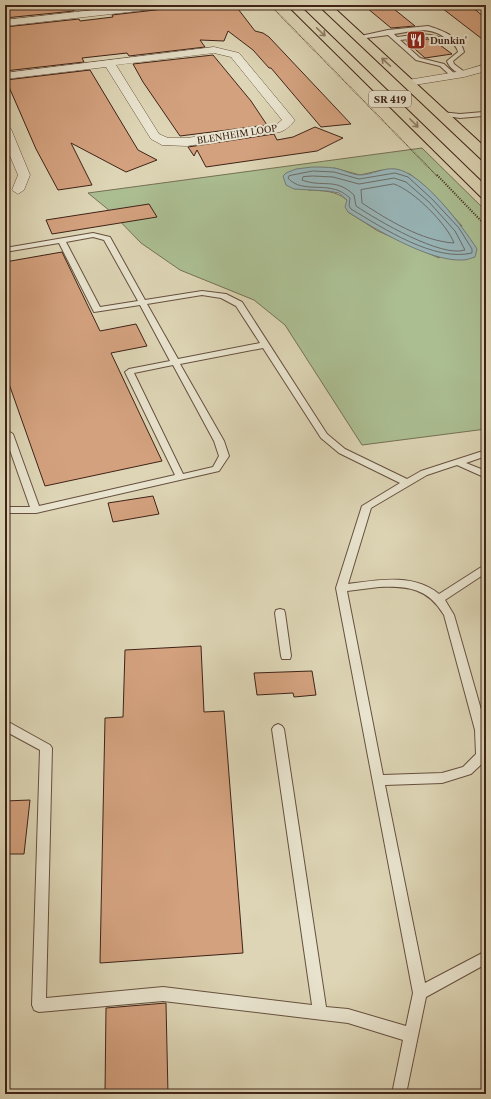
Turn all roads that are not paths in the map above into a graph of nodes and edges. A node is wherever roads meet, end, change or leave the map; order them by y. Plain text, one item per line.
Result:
1 (164, 5) edge
2 (293, 5) edge
3 (324, 5) edge
4 (93, 9) edge
5 (5, 23) edge
6 (388, 32) junction
7 (359, 37) junction
8 (395, 39) junction
9 (457, 55) junction
10 (447, 58) dead end
11 (440, 59) dead end
12 (425, 61) junction
13 (109, 63) junction
14 (486, 67) edge
15 (361, 71) junction
16 (459, 75) junction
17 (5, 76) edge
18 (408, 83) junction
19 (441, 114) junction
20 (454, 126) junction
21 (5, 129) edge
22 (486, 156) edge
23 (466, 175) junction
24 (486, 182) edge
25 (18, 190) dead end
26 (486, 194) edge
27 (62, 241) junction
28 (5, 250) edge
29 (143, 302) junction
30 (265, 345) junction
31 (176, 362) junction
32 (5, 432) edge
33 (486, 452) edge
34 (457, 462) junction
35 (486, 475) edge
36 (180, 477) junction
37 (407, 483) junction
38 (5, 510) edge
39 (36, 510) junction
40 (486, 568) edge
41 (341, 588) junction
42 (439, 599) junction
43 (280, 613) dead end
44 (286, 656) dead end
45 (5, 725) edge
46 (278, 729) dead end
47 (484, 757) edge
48 (378, 780) junction
49 (486, 957) edge
50 (420, 993) junction
51 (320, 1013) junction
52 (411, 1035) junction
53 (399, 1094) edge

1 - 4 street
2 -> 15 main road, SR 419
3 - 7 main road, SR 419
4 - 5 street
6 - 7 lane
6 - 8 lane
6 - 9 lane
18 -> 7 main road, SR 419
8 - 9 lane
8 - 12 lane
9 - 10 lane
9 - 16 lane
11 - 12 lane
12 - 16 lane
13 - 13 street, BLENHEIM LOOP
13 - 17 street, BLENHEIM LOOP
14 - 16 street
15 - 18 main road
15 -> 23 main road, SR 419
16 - 18 street
18 - 19 main road, SR 419
19 - 20 main road, SR 419
19 - 20 lane
20 - 22 main road, SR 419
21 - 25 street
23 - 24 main road
23 - 26 main road, SR 419
27 - 28 lane
27 - 29 lane
27 - 29 lane
29 - 30 lane
29 - 31 lane
30 - 31 lane
30 - 37 lane
31 - 36 lane
31 - 36 lane
32 - 39 lane
33 - 34 lane
34 - 35 lane
34 - 37 lane
36 - 39 lane
37 - 41 lane
38 - 39 lane
40 - 42 lane
41 - 42 lane
41 - 48 lane
42 - 47 lane
43 - 44 lane
45 - 51 lane
46 - 51 lane
47 - 48 lane
48 - 50 lane
49 - 50 lane
50 - 52 lane
51 - 52 lane
52 - 53 lane

